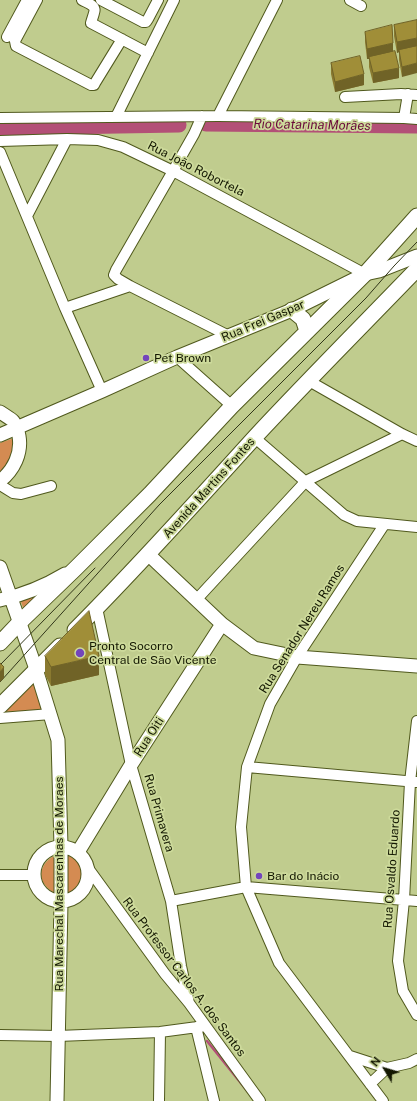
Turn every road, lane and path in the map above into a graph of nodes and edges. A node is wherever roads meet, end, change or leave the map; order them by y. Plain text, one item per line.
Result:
1 (37, 0) edge
2 (82, 0) edge
3 (101, 0) edge
4 (158, 0) edge
5 (174, 0) edge
6 (277, 0) edge
7 (350, 0) edge
8 (22, 2) edge
9 (361, 6) dead end
10 (7, 37) dead end
11 (122, 39) junction
12 (148, 53) junction
13 (412, 94) edge
14 (345, 97) dead end
15 (218, 116) junction
16 (116, 117) junction
17 (0, 118) edge
18 (404, 118) junction
19 (201, 119) junction
20 (417, 120) edge
21 (67, 139) junction
22 (0, 141) edge
23 (0, 152) edge
24 (173, 171) junction
25 (27, 216) junction
26 (417, 216) edge
27 (417, 256) edge
28 (417, 269) edge
29 (365, 274) junction
30 (130, 286) junction
31 (65, 308) junction
32 (292, 310) junction
33 (307, 331) junction
34 (228, 336) junction
35 (177, 357) junction
36 (309, 381) junction
37 (102, 391) junction
38 (232, 406) junction
39 (0, 412) edge
40 (18, 428) junction
41 (402, 434) junction
42 (0, 435) edge
43 (255, 438) junction
44 (416, 439) edge
45 (0, 480) edge
46 (306, 481) junction
47 (0, 485) edge
48 (51, 486) dead end
49 (384, 524) junction
50 (417, 528) edge
51 (148, 554) junction
52 (0, 567) edge
53 (76, 568) junction
54 (5, 599) edge
55 (196, 599) junction
56 (97, 608) junction
57 (20, 622) junction
58 (222, 624) junction
59 (0, 644) edge
60 (297, 657) junction
61 (417, 666) edge
62 (36, 669) junction
63 (0, 706) edge
64 (51, 714) junction
65 (0, 718) edge
66 (417, 721) edge
67 (131, 764) junction
68 (247, 767) junction
69 (413, 782) edge
70 (61, 846) junction
71 (78, 852) junction
72 (88, 868) junction
73 (0, 875) edge
74 (33, 875) junction
75 (246, 886) junction
76 (404, 900) junction
77 (171, 901) junction
78 (417, 901) edge
79 (61, 902) junction
80 (189, 1003) junction
81 (417, 1015) edge
82 (200, 1027) junction
83 (160, 1032) junction
84 (0, 1035) edge
85 (58, 1036) junction
86 (350, 1056) junction
87 (417, 1058) edge
88 (387, 1068) junction
89 (370, 1084) junction
90 (57, 1101) edge
91 (159, 1101) edge
92 (214, 1101) edge
93 (260, 1101) edge
94 (383, 1101) edge

1 - 11 street
2 - 11 street
3 - 4 street
5 - 12 street
6 - 15 street
7 - 9 street
8 - 10 street
11 - 12 street
12 - 16 street
13 - 14 street
13 - 18 street
15 - 18 street
15 - 19 street
16 - 17 street
16 - 19 street
18 - 20 street
19 - 24 street
21 - 22 street, Rua João Robortela
21 - 24 street, Rua João Robortela
21 - 25 street
23 - 25 street
24 - 29 street, Rua João Robortela
24 - 30 street
25 - 31 street
26 - 29 main road
27 - 29 street, Rua Frei Gaspar
28 - 36 main road, Avenida Martins Fontes
29 - 32 street, Rua Frei Gaspar
29 - 33 main road
30 - 31 street
30 - 34 street
31 - 37 street
32 - 33 main road
32 - 34 street, Rua Frei Gaspar
33 - 38 main road
34 - 35 street, Rua Frei Gaspar
35 - 37 street, Rua Frei Gaspar
35 - 38 street
36 - 41 street
36 - 43 main road, Avenida Martins Fontes
37 - 40 street, Rua Frei Gaspar
38 - 53 main road
39 - 40 street
40 - 42 street, Rua Frei Gaspar
40 - 45 street
41 - 44 street
41 - 46 street
43 - 46 street
43 - 51 main road, Avenida Martins Fontes
46 - 49 street
46 - 55 street
47 - 48 street
49 - 50 street
49 - 60 street, Rua Senador Nereu Ramos
51 - 55 street
51 - 56 main road, Avenida Martins Fontes
52 - 54 street, Rua Marechal Mascarenhas de Moraes
53 - 54 street
53 - 57 main road
54 - 57 street, Rua Marechal Mascarenhas de Moraes
55 - 58 street
56 - 62 main road, Avenida Martins Fontes
56 - 67 street, Rua Primavera
57 - 59 main road
57 - 62 street, Rua Marechal Mascarenhas de Moraes
58 - 60 street
58 - 67 street, Rua Oiti
60 - 61 street
60 - 68 street, Rua Senador Nereu Ramos
62 - 63 main road, Avenida Martins Fontes
62 - 64 street, Rua Marechal Mascarenhas de Moraes
64 - 65 street
64 - 70 street, Rua Marechal Mascarenhas de Moraes
66 - 69 street, Rua Osvaldo Eduardo
67 - 71 street, Rua Oiti
67 - 77 street, Rua Primavera
68 - 69 street
68 - 75 street, Rua Senador Nereu Ramos
69 - 76 street, Rua Osvaldo Eduardo
70 - 71 street
70 - 74 street
70 - 79 street, Rua Marechal Mascarenhas de Moraes
71 - 72 street
72 - 79 street
72 - 80 street, Rua Professor Carlos A. dos Santos
73 - 74 street
74 - 79 street
75 - 76 street
75 - 77 street
75 - 86 street, Rua Senador Nereu Ramos
76 - 78 street
76 - 81 street, Rua Osvaldo Eduardo
77 - 80 street, Rua Primavera
79 - 85 street, Rua Marechal Mascarenhas de Moraes
80 - 82 street, Rua Professor Carlos A. dos Santos
82 - 83 street
82 - 92 street
82 - 93 street, Rua Professor Carlos A. dos Santos
83 - 85 street
83 - 91 street
84 - 85 street
85 - 90 street, Rua Marechal Mascarenhas de Moraes
86 - 88 street
86 - 89 street, Rua Senador Nereu Ramos
87 - 88 street
88 - 89 street
89 - 94 street, Rua Senador Nereu Ramos

